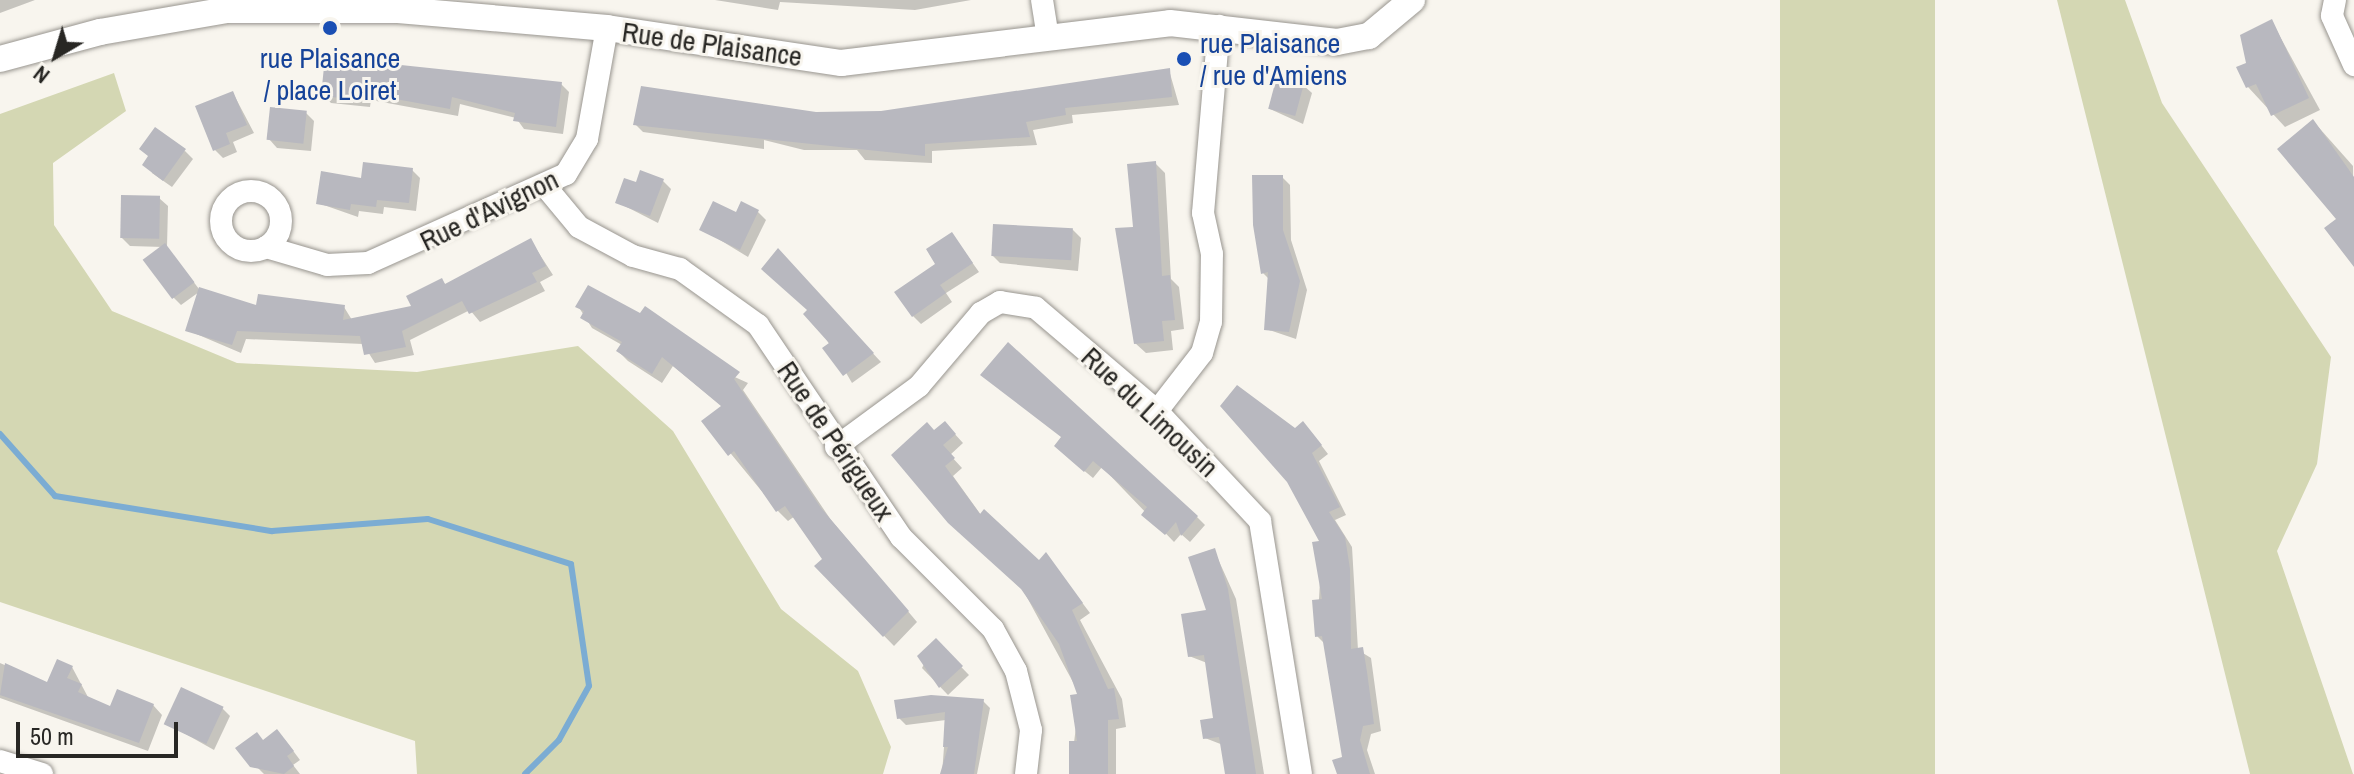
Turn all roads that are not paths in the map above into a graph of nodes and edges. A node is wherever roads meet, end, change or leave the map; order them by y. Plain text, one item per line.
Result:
1 (1042, 0) edge
2 (1412, 0) edge
3 (2335, 0) edge
4 (382, 6) edge
5 (1219, 26) junction
6 (607, 28) junction
7 (1048, 38) junction
8 (0, 59) edge
9 (2354, 65) edge
10 (545, 186) junction
11 (266, 247) dead end
12 (1157, 411) junction
13 (836, 447) junction
14 (0, 761) edge
15 (42, 774) edge
16 (1026, 774) edge
17 (1301, 774) edge

1 - 7 street
2 - 5 street, Rue de Plaisance
3 - 9 street
4 - 6 street, Rue de Plaisance
4 - 8 street, Rue de Plaisance
5 - 7 street, Rue de Plaisance
5 - 12 street
6 - 7 street, Rue de Plaisance
6 - 10 street, Rue d'Avignon
10 - 11 street, Rue d'Avignon
10 - 13 street, Rue de Périgueux
12 - 13 street, Rue du Limousin
12 - 17 street, Rue du Limousin
13 - 16 street, Rue de Périgueux
14 - 15 street

